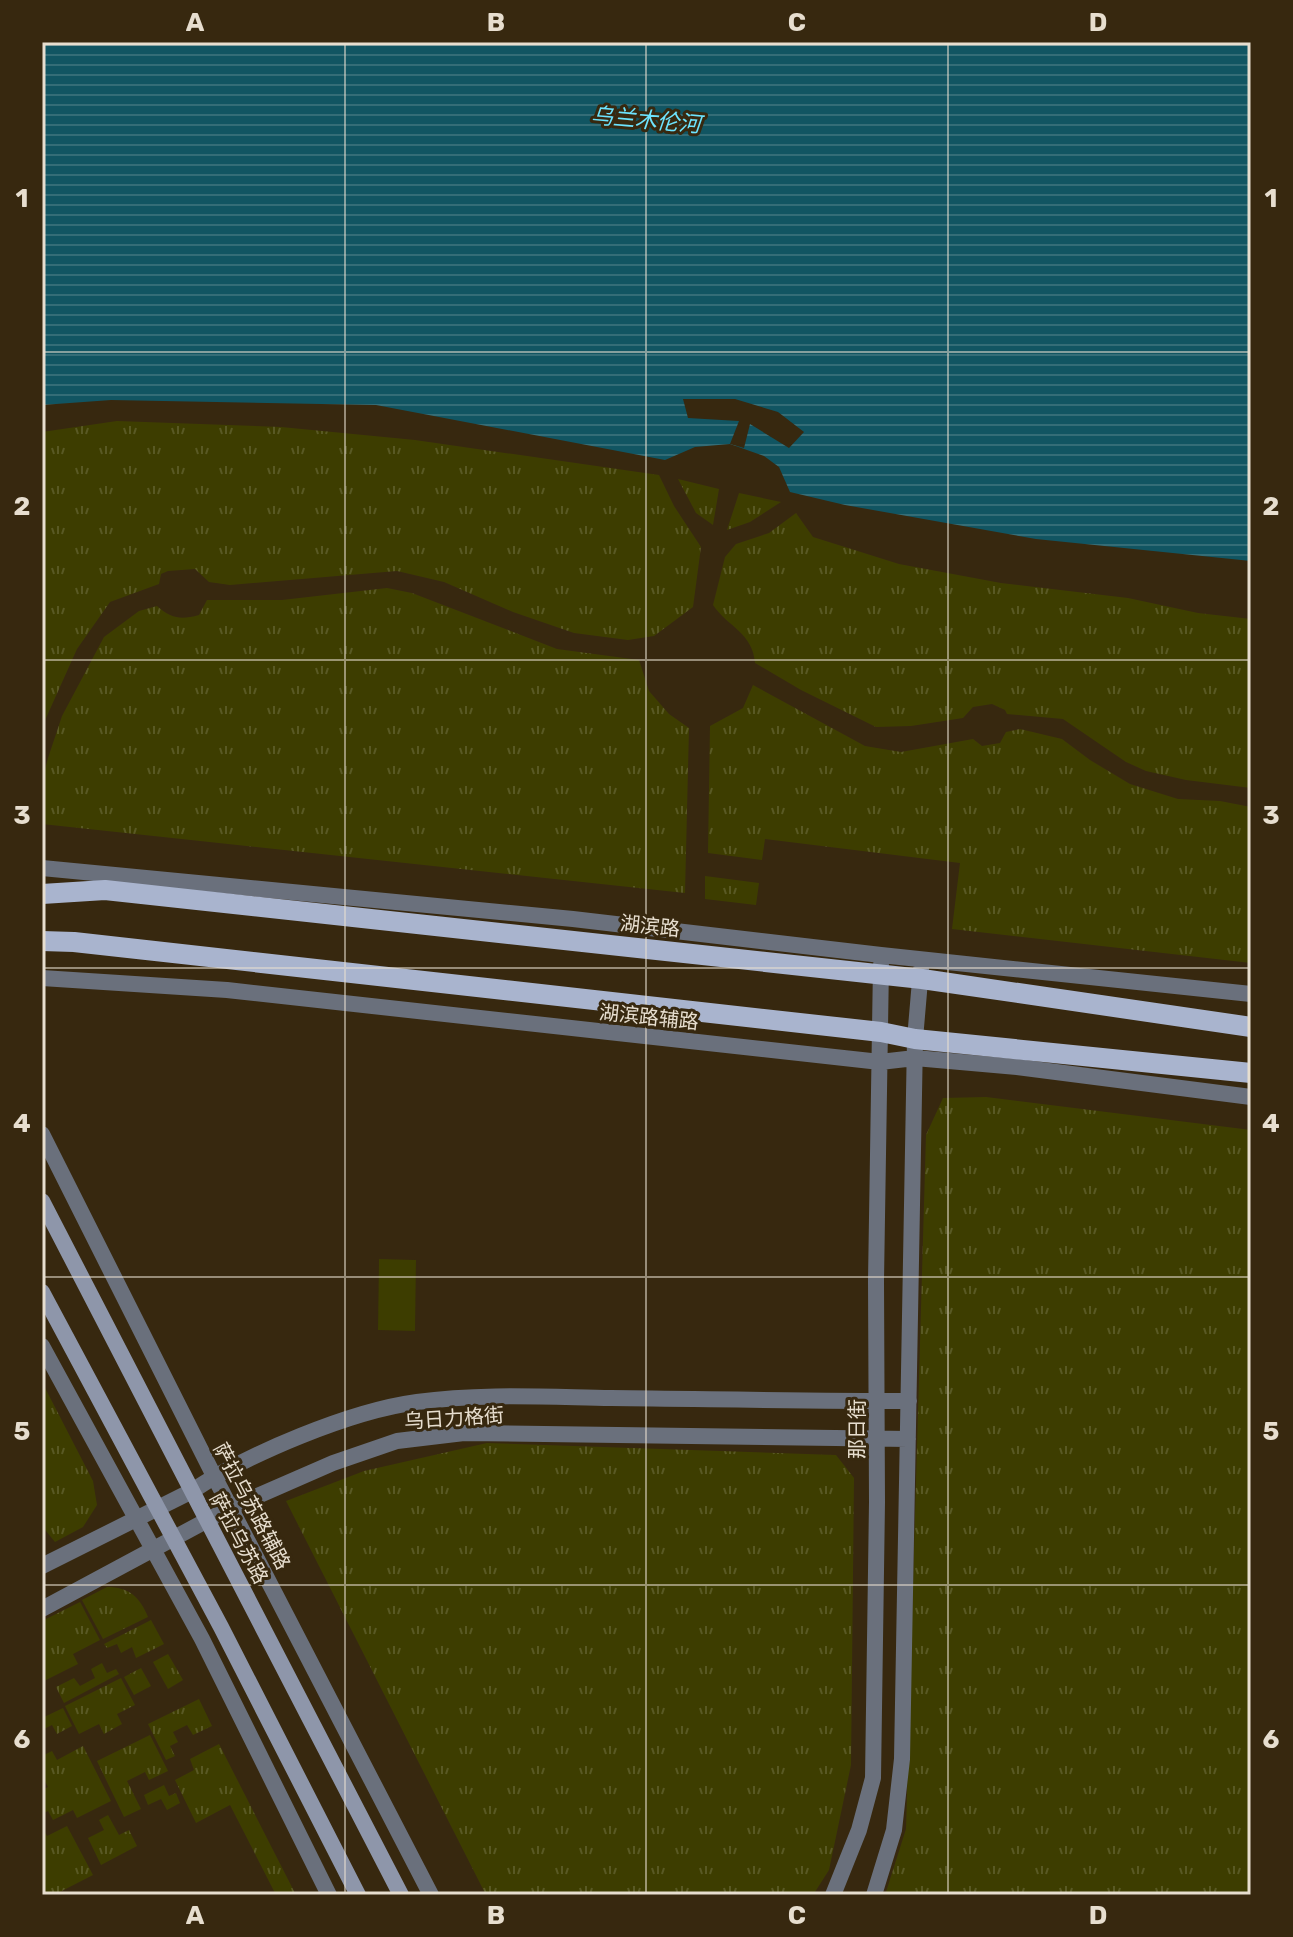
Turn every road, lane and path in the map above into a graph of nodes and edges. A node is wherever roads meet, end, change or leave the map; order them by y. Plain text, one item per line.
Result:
1 (42, 868) edge
2 (42, 894) edge
3 (42, 941) edge
4 (881, 965) junction
5 (921, 969) junction
6 (42, 978) edge
7 (1251, 994) edge
8 (1251, 1027) edge
9 (881, 1032) junction
10 (915, 1048) junction
11 (880, 1062) junction
12 (1251, 1073) edge
13 (1251, 1097) edge
14 (42, 1134) edge
15 (42, 1201) edge
16 (42, 1292) edge
17 (42, 1346) edge
18 (876, 1401) junction
19 (909, 1401) junction
20 (877, 1438) junction
21 (908, 1439) junction
22 (214, 1476) junction
23 (192, 1491) junction
24 (158, 1508) junction
25 (230, 1508) junction
26 (138, 1518) junction
27 (208, 1522) junction
28 (175, 1539) junction
29 (155, 1550) junction
30 (42, 1566) edge
31 (42, 1609) edge
32 (329, 1895) edge
33 (358, 1895) edge
34 (401, 1895) edge
35 (431, 1895) edge
36 (833, 1895) edge
37 (874, 1895) edge

1 - 4 street
2 - 4 main road, 湖滨路
3 - 9 main road
4 - 5 main road, 湖滨路
4 - 9 street, 那日街
5 - 7 street
5 - 8 main road, 湖滨路
5 - 10 street
6 - 11 street, 湖滨路辅路
9 - 10 main road
9 - 11 street, 那日街
10 - 11 street, 湖滨路辅路
10 - 12 main road
10 - 13 street, 湖滨路辅路
10 - 19 street
11 - 18 street, 那日街
14 - 22 street, 萨拉乌苏路辅路
15 - 23 main road, 萨拉乌苏路
16 - 24 main road
17 - 26 street
18 - 19 street, 乌日力格街
18 - 20 street, 那日街
18 - 22 street, 乌日力格街
19 - 21 street
20 - 21 street, 乌日力格街
20 - 25 street, 乌日力格街
20 - 36 street, 那日街
21 - 37 street
22 - 23 street, 乌日力格街
22 - 25 street, 萨拉乌苏路辅路
23 - 24 street, 乌日力格街
23 - 27 main road, 萨拉乌苏路
24 - 26 street, 乌日力格街
24 - 28 main road
25 - 27 street, 乌日力格街
25 - 35 street, 萨拉乌苏路辅路
26 - 29 street
26 - 30 street, 乌日力格街
27 - 28 street, 乌日力格街
27 - 34 main road, 萨拉乌苏路
28 - 29 street, 乌日力格街
28 - 33 main road
29 - 31 street, 乌日力格街
29 - 32 street

